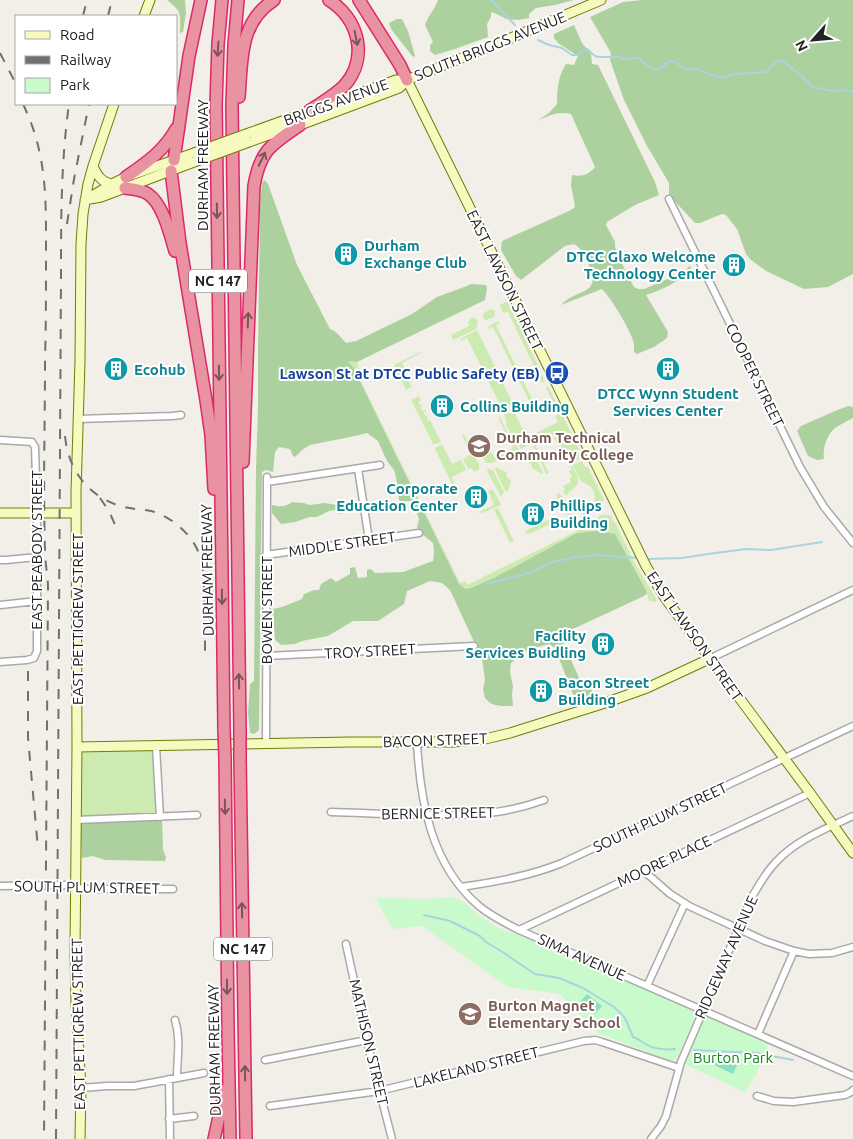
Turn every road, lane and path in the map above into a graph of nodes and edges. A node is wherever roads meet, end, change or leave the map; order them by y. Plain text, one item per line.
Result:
1 (150, 0) edge
2 (201, 0) edge
3 (222, 0) edge
4 (238, 0) edge
5 (274, 0) edge
6 (329, 0) edge
7 (359, 0) edge
8 (601, 0) edge
9 (144, 15) edge
10 (407, 80) junction
11 (114, 105) edge
12 (309, 111) junction
13 (180, 118) junction
14 (300, 125) junction
15 (249, 138) junction
16 (173, 165) junction
17 (93, 166) junction
18 (232, 174) junction
19 (126, 182) junction
20 (112, 184) junction
21 (668, 199) dead end
22 (85, 200) junction
23 (193, 318) junction
24 (181, 415) dead end
25 (78, 419) junction
26 (0, 440) edge
27 (380, 465) dead end
28 (358, 469) junction
29 (0, 513) edge
30 (38, 513) junction
31 (76, 513) junction
32 (419, 533) dead end
33 (369, 540) junction
34 (853, 543) edge
35 (266, 555) junction
36 (37, 557) junction
37 (0, 560) edge
38 (222, 563) junction
39 (238, 579) junction
40 (853, 590) edge
41 (37, 601) junction
42 (0, 605) edge
43 (474, 646) dead end
44 (266, 656) junction
45 (709, 658) junction
46 (0, 662) edge
47 (853, 726) edge
48 (417, 742) junction
49 (266, 744) junction
50 (156, 746) junction
51 (77, 747) junction
52 (784, 759) junction
53 (810, 793) junction
54 (544, 800) dead end
55 (332, 812) dead end
56 (197, 815) dead end
57 (427, 815) junction
58 (853, 816) edge
59 (160, 817) junction
60 (76, 820) junction
61 (833, 825) junction
62 (853, 853) edge
63 (644, 871) junction
64 (0, 886) edge
65 (76, 887) junction
66 (461, 887) junction
67 (173, 889) dead end
68 (684, 903) junction
69 (738, 929) junction
70 (519, 930) junction
71 (346, 944) dead end
72 (853, 947) edge
73 (794, 951) junction
74 (648, 986) junction
75 (703, 1010) junction
76 (175, 1020) dead end
77 (758, 1034) junction
78 (367, 1040) junction
79 (265, 1060) dead end
80 (679, 1068) junction
81 (204, 1072) dead end
82 (229, 1074) junction
83 (853, 1076) edge
84 (178, 1078) junction
85 (169, 1079) junction
86 (81, 1088) junction
87 (853, 1090) edge
88 (379, 1091) junction
89 (757, 1096) dead end
90 (245, 1100) junction
91 (270, 1106) dead end
92 (194, 1116) dead end
93 (169, 1119) junction
94 (80, 1139) edge
95 (170, 1139) edge
96 (214, 1139) edge
97 (230, 1139) edge
98 (246, 1139) edge
99 (252, 1139) edge
100 (392, 1139) edge
101 (650, 1139) edge

1 - 9 street
2 - 13 highway
3 -> 38 highway, DURHAM FREEWAY / NC 147
4 - 18 highway, DURHAM FREEWAY / NC 147
5 - 18 highway
6 -> 12 highway
7 - 10 highway
8 - 10 street, SOUTH BRIGGS AVENUE
10 - 12 street, BRIGGS AVENUE
10 - 14 street, BRIGGS AVENUE
10 - 45 street, EAST LAWSON STREET
11 - 17 street, EAST PETTIGREW STREET
12 - 15 street, BRIGGS AVENUE
13 - 16 highway
13 - 19 highway
14 - 15 street, BRIGGS AVENUE
39 -> 14 highway
15 - 16 street, BRIGGS AVENUE, bridge
16 - 19 street, BRIGGS AVENUE
16 - 23 highway
17 - 20 street
17 - 22 street, EAST PETTIGREW STREET
18 - 39 highway, DURHAM FREEWAY / NC 147
19 - 20 street, BRIGGS AVENUE
19 - 22 street, BRIGGS AVENUE
19 - 23 highway
20 - 22 street, BRIGGS AVENUE
21 - 34 street, COOPER STREET
22 - 25 street, EAST PETTIGREW STREET
23 - 38 highway
24 - 25 street
25 - 31 street, EAST PETTIGREW STREET
26 - 30 street, EAST PEABODY STREET
27 - 28 street
28 - 33 street
28 - 35 street, BOWEN STREET
29 - 30 street
30 - 31 street
30 - 36 street, EAST PEABODY STREET
31 - 51 street, EAST PETTIGREW STREET
32 - 33 street, MIDDLE STREET
33 - 35 street, MIDDLE STREET
35 - 44 street, BOWEN STREET
36 - 37 street
36 - 41 street, EAST PEABODY STREET
38 -> 82 highway, DURHAM FREEWAY / NC 147, bridge
90 -> 39 highway, DURHAM FREEWAY / NC 147, bridge
40 - 45 street, BACON STREET
41 - 42 street
41 - 46 street, EAST PEABODY STREET
43 - 44 street, TROY STREET
44 - 49 street, BOWEN STREET
45 - 48 street, BACON STREET
45 - 52 street, EAST LAWSON STREET
47 - 52 street, SOUTH PLUM STREET
48 - 49 street, BACON STREET
48 - 57 street, SIMA AVENUE
49 - 50 street, BACON STREET
50 - 51 street, BACON STREET
50 - 59 street
51 - 60 street, EAST PETTIGREW STREET
52 - 53 street, EAST LAWSON STREET
52 - 66 street, SOUTH PLUM STREET
53 - 61 street, EAST LAWSON STREET
53 - 63 street, MOORE PLACE
54 - 57 street, BERNICE STREET
55 - 57 street, BERNICE STREET
56 - 59 street
57 - 66 street, SIMA AVENUE
58 - 61 street, RIDGEWAY AVENUE
59 - 60 street
60 - 65 street, EAST PETTIGREW STREET
61 - 62 street, EAST LAWSON STREET
61 - 69 street, RIDGEWAY AVENUE
63 - 68 street
63 - 70 street, MOORE PLACE
64 - 65 street, SOUTH PLUM STREET
65 - 67 street, SOUTH PLUM STREET
65 - 86 street, EAST PETTIGREW STREET
66 - 70 street, SIMA AVENUE
68 - 69 street
68 - 74 street
69 - 73 street
69 - 75 street, RIDGEWAY AVENUE
70 - 74 street, SIMA AVENUE
71 - 78 street, MATHISON STREET
72 - 73 street
73 - 77 street
74 - 75 street, SIMA AVENUE
75 - 77 street, SIMA AVENUE
75 - 80 street, RIDGEWAY AVENUE
76 - 84 street
77 - 83 street, SIMA AVENUE
78 - 79 street
78 - 88 street, MATHISON STREET
80 - 88 street, LAKELAND STREET
80 - 101 street, RIDGEWAY AVENUE
81 - 84 street
82 - 96 highway
82 - 97 highway, DURHAM FREEWAY / NC 147
84 - 85 street
85 - 86 street
85 - 93 street
86 - 94 street, EAST PETTIGREW STREET
87 - 89 street
88 - 91 street, LAKELAND STREET
88 - 100 street, MATHISON STREET
90 - 98 highway, DURHAM FREEWAY / NC 147
90 - 99 highway
92 - 93 street
93 - 95 street

